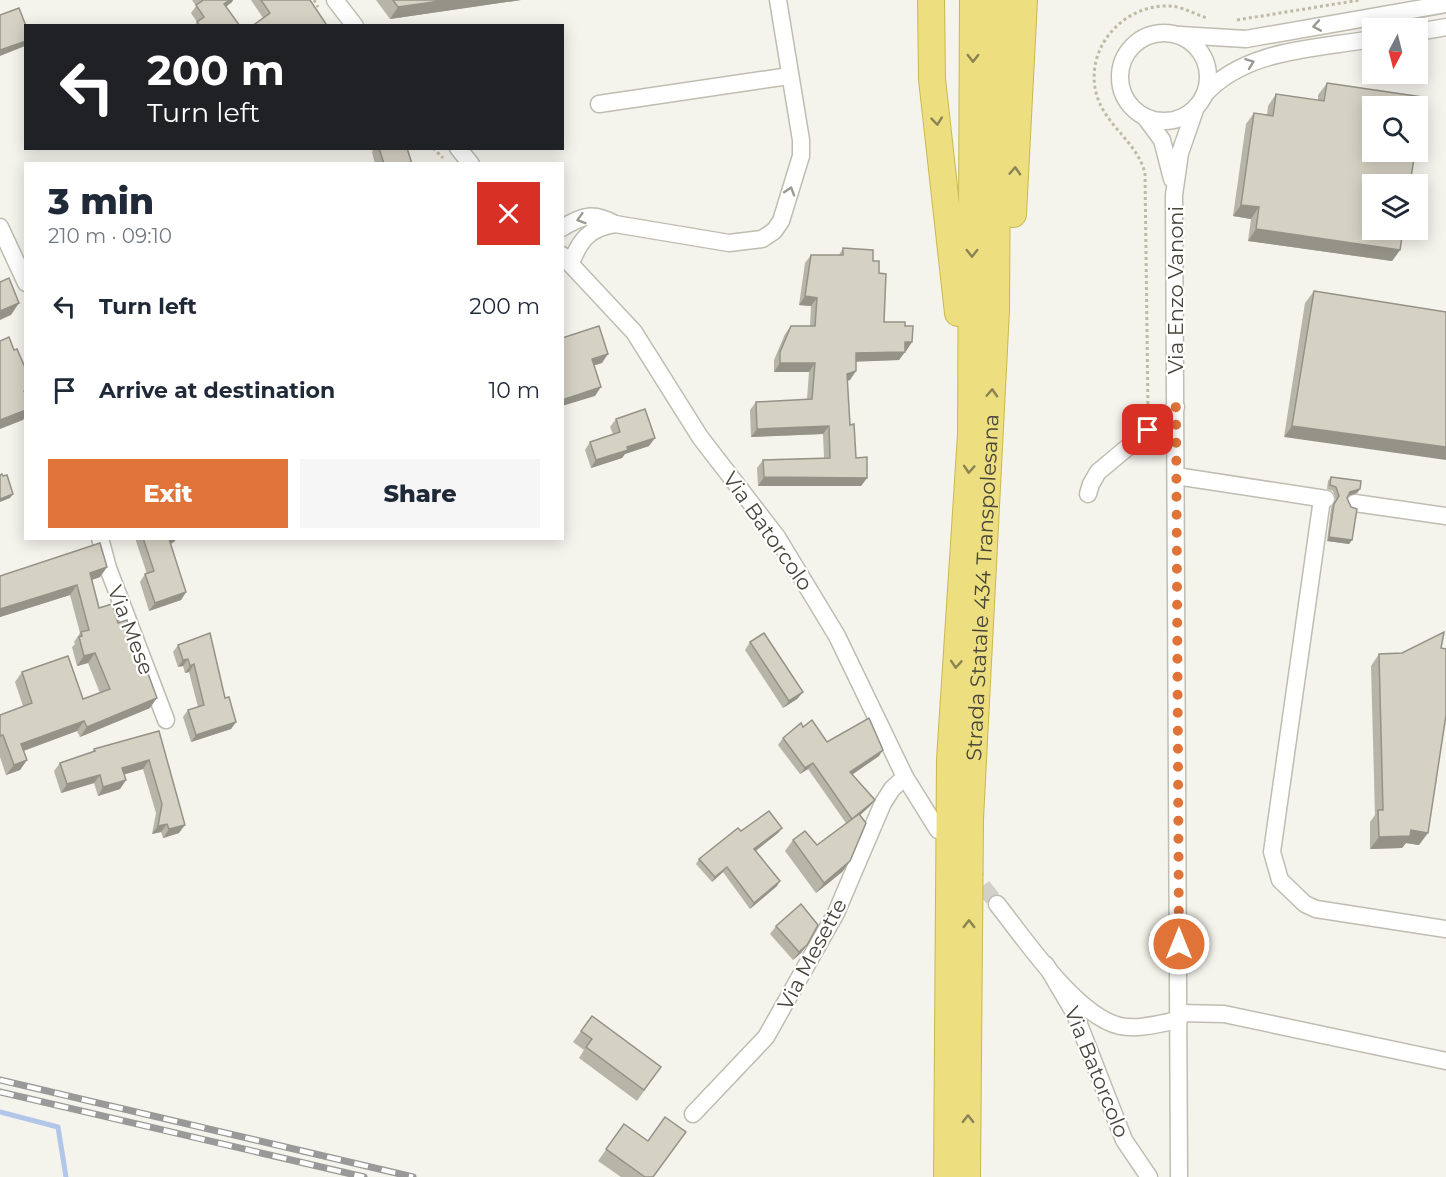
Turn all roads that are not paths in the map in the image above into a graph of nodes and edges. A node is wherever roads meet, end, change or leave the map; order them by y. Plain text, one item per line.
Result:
1 (335, 0) edge
2 (778, 0) edge
3 (788, 0) edge
4 (931, 0) edge
5 (973, 0) edge
6 (998, 0) edge
7 (1024, 0) edge
8 (1446, 4) edge
9 (353, 24) edge
10 (1446, 27) edge
11 (1428, 30) edge
12 (1175, 34) junction
13 (1362, 41) edge
14 (789, 76) junction
15 (1200, 101) junction
16 (599, 104) dead end
17 (795, 111) junction
18 (1145, 117) junction
19 (460, 150) edge
20 (469, 162) edge
21 (1174, 195) junction
22 (615, 224) junction
23 (0, 227) edge
24 (564, 227) edge
25 (567, 259) edge
26 (24, 279) edge
27 (996, 310) junction
28 (1176, 407) junction
29 (971, 435) junction
30 (1176, 476) junction
31 (1088, 494) dead end
32 (1355, 503) dead end
33 (1446, 516) edge
34 (101, 540) edge
35 (165, 720) dead end
36 (905, 777) junction
37 (938, 830) dead end
38 (997, 904) tunnel mouth
39 (1446, 929) edge
40 (1046, 965) junction
41 (1179, 1017) junction
42 (1446, 1061) edge
43 (693, 1114) dead end
44 (948, 1177) edge
45 (967, 1177) edge
46 (1149, 1177) edge
47 (1179, 1177) edge

1 - 9 street
2 - 14 street
3 - 17 street
4 -> 29 highway
5 -> 29 highway, Strada Statale 434 Transpolesana
6 - 27 highway, Strada Statale 434 Transpolesana
27 -> 7 highway
8 -> 12 street, Via Enzo Vanoni
10 - 11 street
12 - 15 street, Via Enzo Vanoni
12 - 18 street, Via Enzo Vanoni
15 -> 13 street, Via Enzo Vanoni
14 - 16 street
14 - 17 street
15 - 18 street, Via Enzo Vanoni
15 - 21 street, Via Enzo Vanoni
22 -> 17 street
18 - 21 street, Via Enzo Vanoni
19 - 20 street
21 - 28 street, Via Enzo Vanoni
22 -> 24 street
22 - 25 street
23 - 26 street
25 - 36 street, Via Batorcolo
45 -> 27 highway, Strada Statale 434 Transpolesana
28 - 30 street, Via Enzo Vanoni
28 - 31 street
29 -> 44 highway, Strada Statale 434 Transpolesana
30 - 39 street
30 - 41 street, Via Enzo Vanoni
32 - 33 street
34 - 35 street, Via Mese
36 - 37 street, Via Batorcolo
36 - 43 street, Via Mesette
38 - 40 street, Via Batorcolo
40 - 41 street, Via Batorcolo
40 - 46 street, Via Batorcolo
41 - 42 street, Via Batorcolo
41 - 47 street, Via Enzo Vanoni

